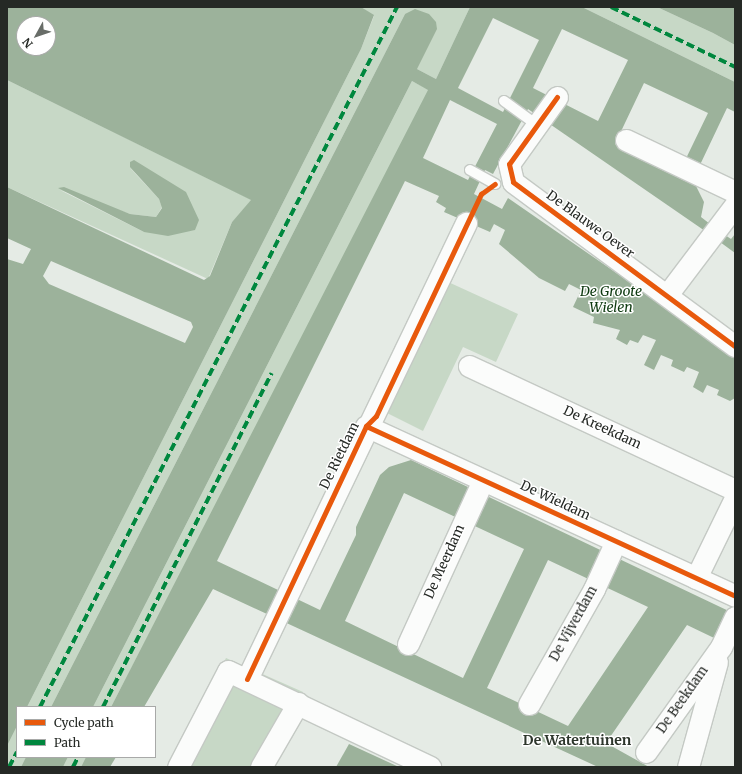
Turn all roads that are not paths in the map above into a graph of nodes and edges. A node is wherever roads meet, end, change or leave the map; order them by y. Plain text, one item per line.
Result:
1 (557, 97) dead end
2 (504, 101) dead end
3 (534, 120) junction
4 (626, 140) dead end
5 (470, 170) dead end
6 (497, 180) junction
7 (735, 192) edge
8 (735, 205) edge
9 (466, 223) dead end
10 (667, 295) junction
11 (735, 346) edge
12 (468, 366) dead end
13 (366, 426) junction
14 (481, 484) junction
15 (735, 490) edge
16 (735, 498) edge
17 (614, 546) junction
18 (696, 578) junction
19 (735, 596) edge
20 (735, 617) edge
21 (408, 644) dead end
22 (721, 647) junction
23 (247, 679) junction
24 (298, 703) junction
25 (529, 704) dead end
26 (646, 752) dead end
27 (426, 766) edge
28 (178, 767) edge
29 (261, 767) edge
30 (688, 767) edge

1 - 3 street
2 - 3 lane
3 - 6 street
4 - 7 street
5 - 6 lane
6 - 10 street, De Blauwe Oever
8 - 10 street
9 - 13 street, De Rietdam
10 - 11 street, De Blauwe Oever
12 - 15 street, De Kreekdam
13 - 14 street, De Wieldam
13 - 23 street, De Rietdam
14 - 17 street, De Wieldam
14 - 21 street, De Meerdam
16 - 18 street
17 - 18 street, De Wieldam
17 - 25 street, De Vijverdam
18 - 19 street, De Wieldam
20 - 22 street, De Beekdam
22 - 26 street, De Beekdam
22 - 30 street, De Beekdam
23 - 24 street
23 - 28 street
24 - 27 street
24 - 29 street

